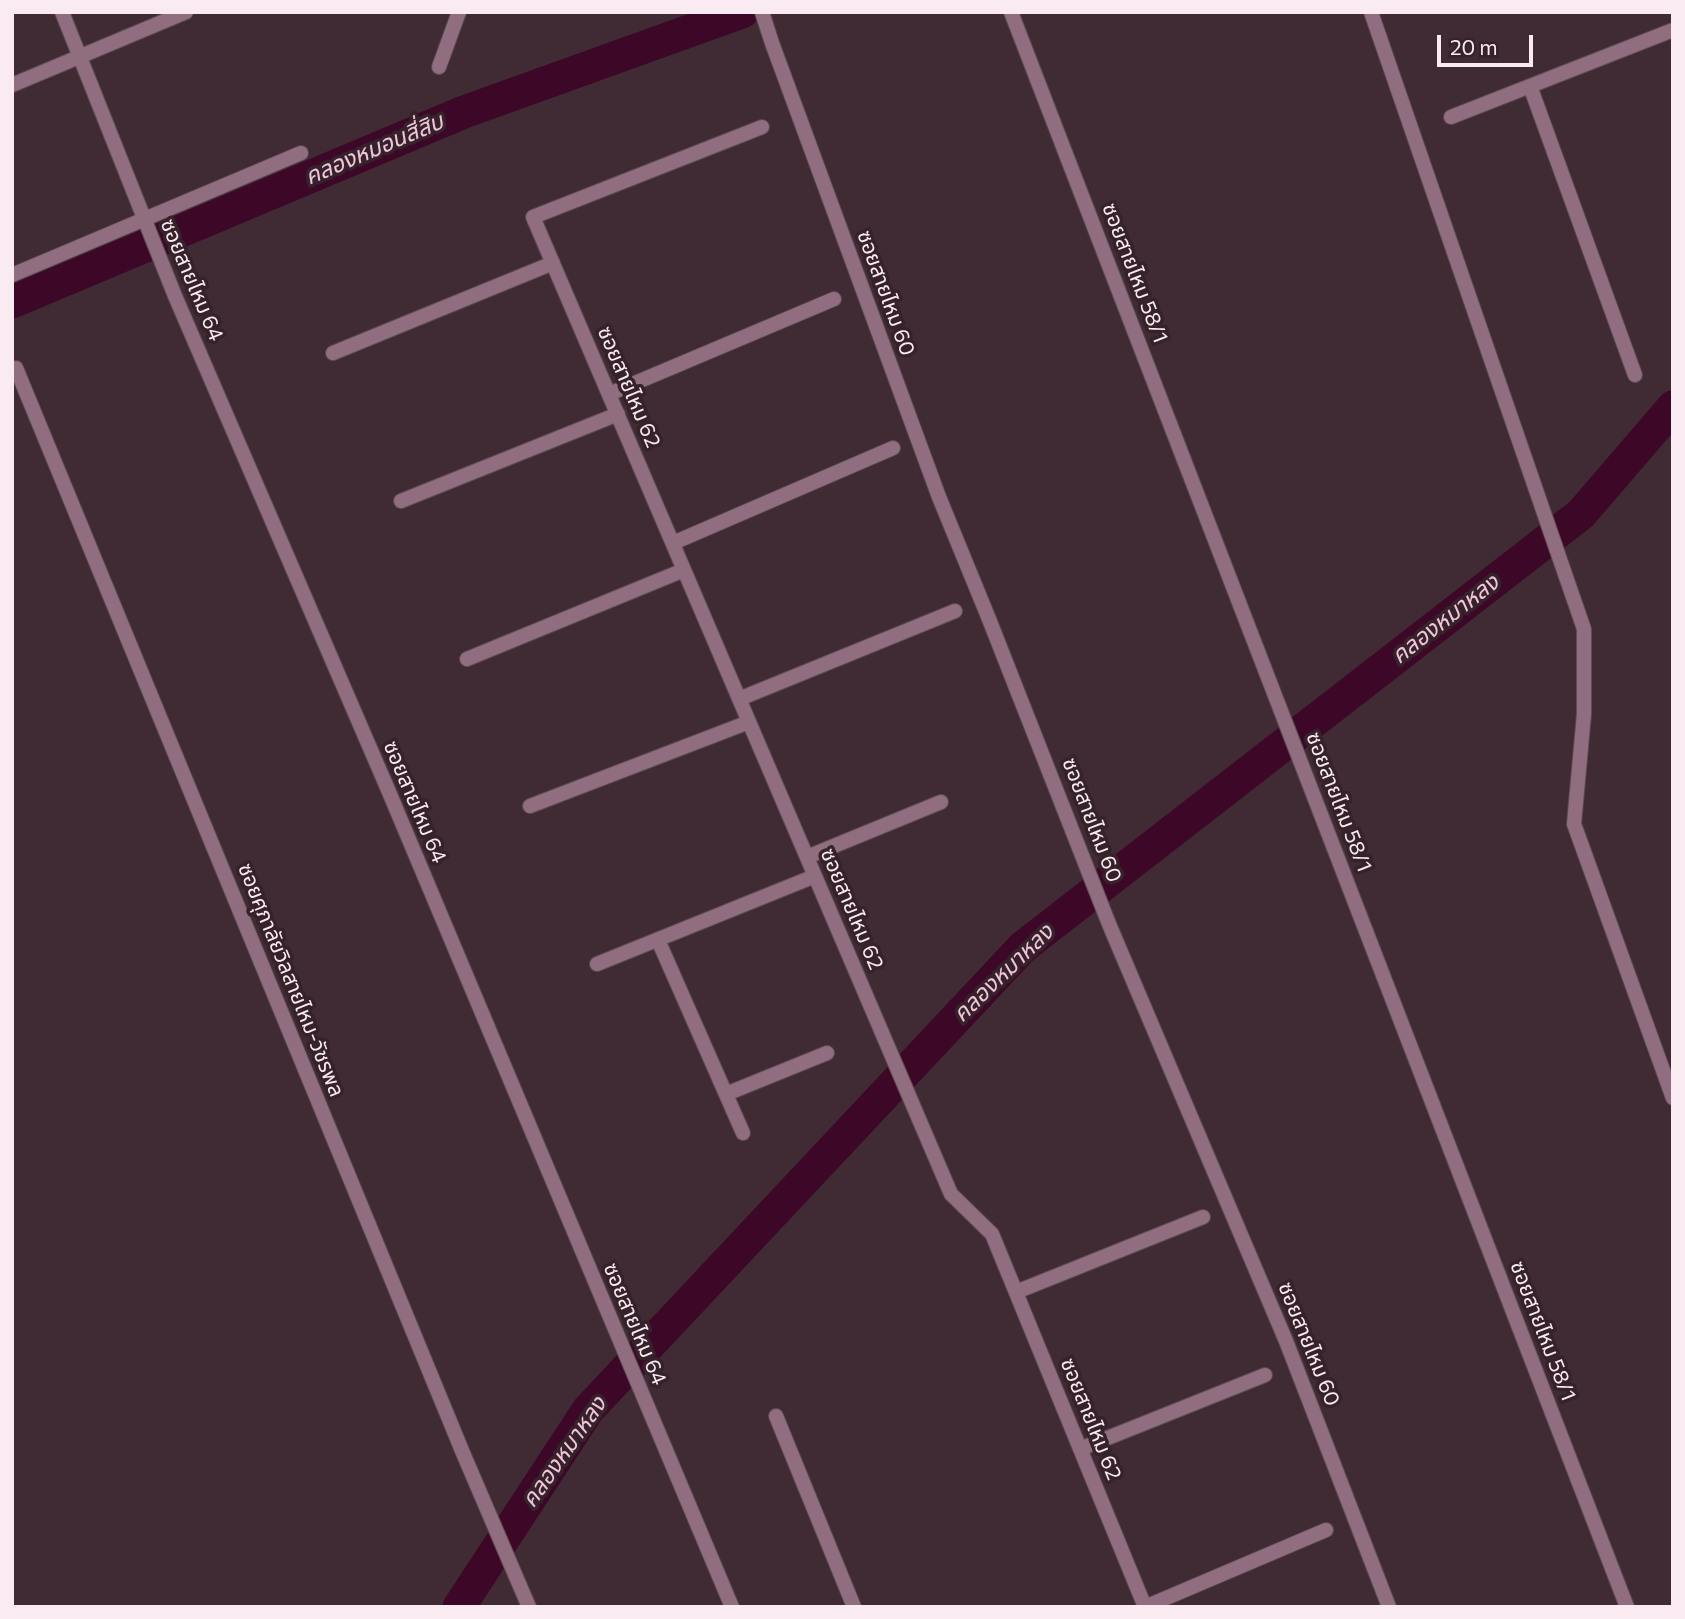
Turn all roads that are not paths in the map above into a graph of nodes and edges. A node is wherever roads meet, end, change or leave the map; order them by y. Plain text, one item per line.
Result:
1 (62, 12) edge
2 (186, 12) edge
3 (459, 12) edge
4 (762, 12) edge
5 (1012, 12) edge
6 (1371, 12) edge
7 (1673, 30) edge
8 (80, 57) junction
9 (439, 66) dead end
10 (12, 85) edge
11 (1530, 86) junction
12 (1451, 117) dead end
13 (762, 127) dead end
14 (301, 153) dead end
15 (146, 226) junction
16 (554, 263) junction
17 (12, 275) edge
18 (834, 299) dead end
19 (333, 352) dead end
20 (16, 368) dead end
21 (1635, 375) dead end
22 (609, 394) junction
23 (618, 414) junction
24 (893, 448) dead end
25 (401, 501) dead end
26 (673, 543) junction
27 (684, 570) junction
28 (955, 611) dead end
29 (467, 659) dead end
30 (739, 699) junction
31 (749, 722) junction
32 (941, 802) dead end
33 (530, 806) dead end
34 (807, 857) junction
35 (815, 877) junction
36 (658, 940) junction
37 (597, 964) dead end
38 (827, 1053) dead end
39 (726, 1094) junction
40 (1673, 1098) edge
41 (743, 1133) dead end
42 (1203, 1216) dead end
43 (1016, 1292) junction
44 (1265, 1375) dead end
45 (776, 1416) dead end
46 (1080, 1448) junction
47 (1325, 1530) dead end
48 (529, 1607) edge
49 (732, 1607) edge
50 (854, 1607) edge
51 (1145, 1607) edge
52 (1389, 1607) edge
53 (1628, 1607) edge

1 - 8 street, ซอยสายไหม 64
2 - 8 street
3 - 9 street
4 - 52 street, ซอยสายไหม 60
5 - 53 street, ซอยสายไหม 58/1
6 - 40 street
7 - 11 street
8 - 10 street
8 - 15 street, ซอยสายไหม 64
11 - 12 street
11 - 21 street
13 - 16 street, ซอยสายไหม 62
14 - 15 street
15 - 17 street
15 - 49 street, ซอยสายไหม 64
16 - 19 street
16 - 22 street, ซอยสายไหม 62
18 - 22 street
20 - 48 street, ซอยศุภาลัยวิลสายไหม-วัชรพล
22 - 23 street, ซอยสายไหม 62
23 - 25 street
23 - 26 street, ซอยสายไหม 62
24 - 26 street
26 - 27 street, ซอยสายไหม 62
27 - 29 street
27 - 30 street, ซอยสายไหม 62
28 - 30 street
30 - 31 street, ซอยสายไหม 62
31 - 33 street
31 - 34 street, ซอยสายไหม 62
32 - 34 street
34 - 35 street, ซอยสายไหม 62
35 - 36 street
35 - 43 street, ซอยสายไหม 62
36 - 37 street
36 - 39 street
38 - 39 street
39 - 41 street
42 - 43 street
43 - 46 street, ซอยสายไหม 62
44 - 46 street
45 - 50 street
46 - 51 street, ซอยสายไหม 62
47 - 51 street

